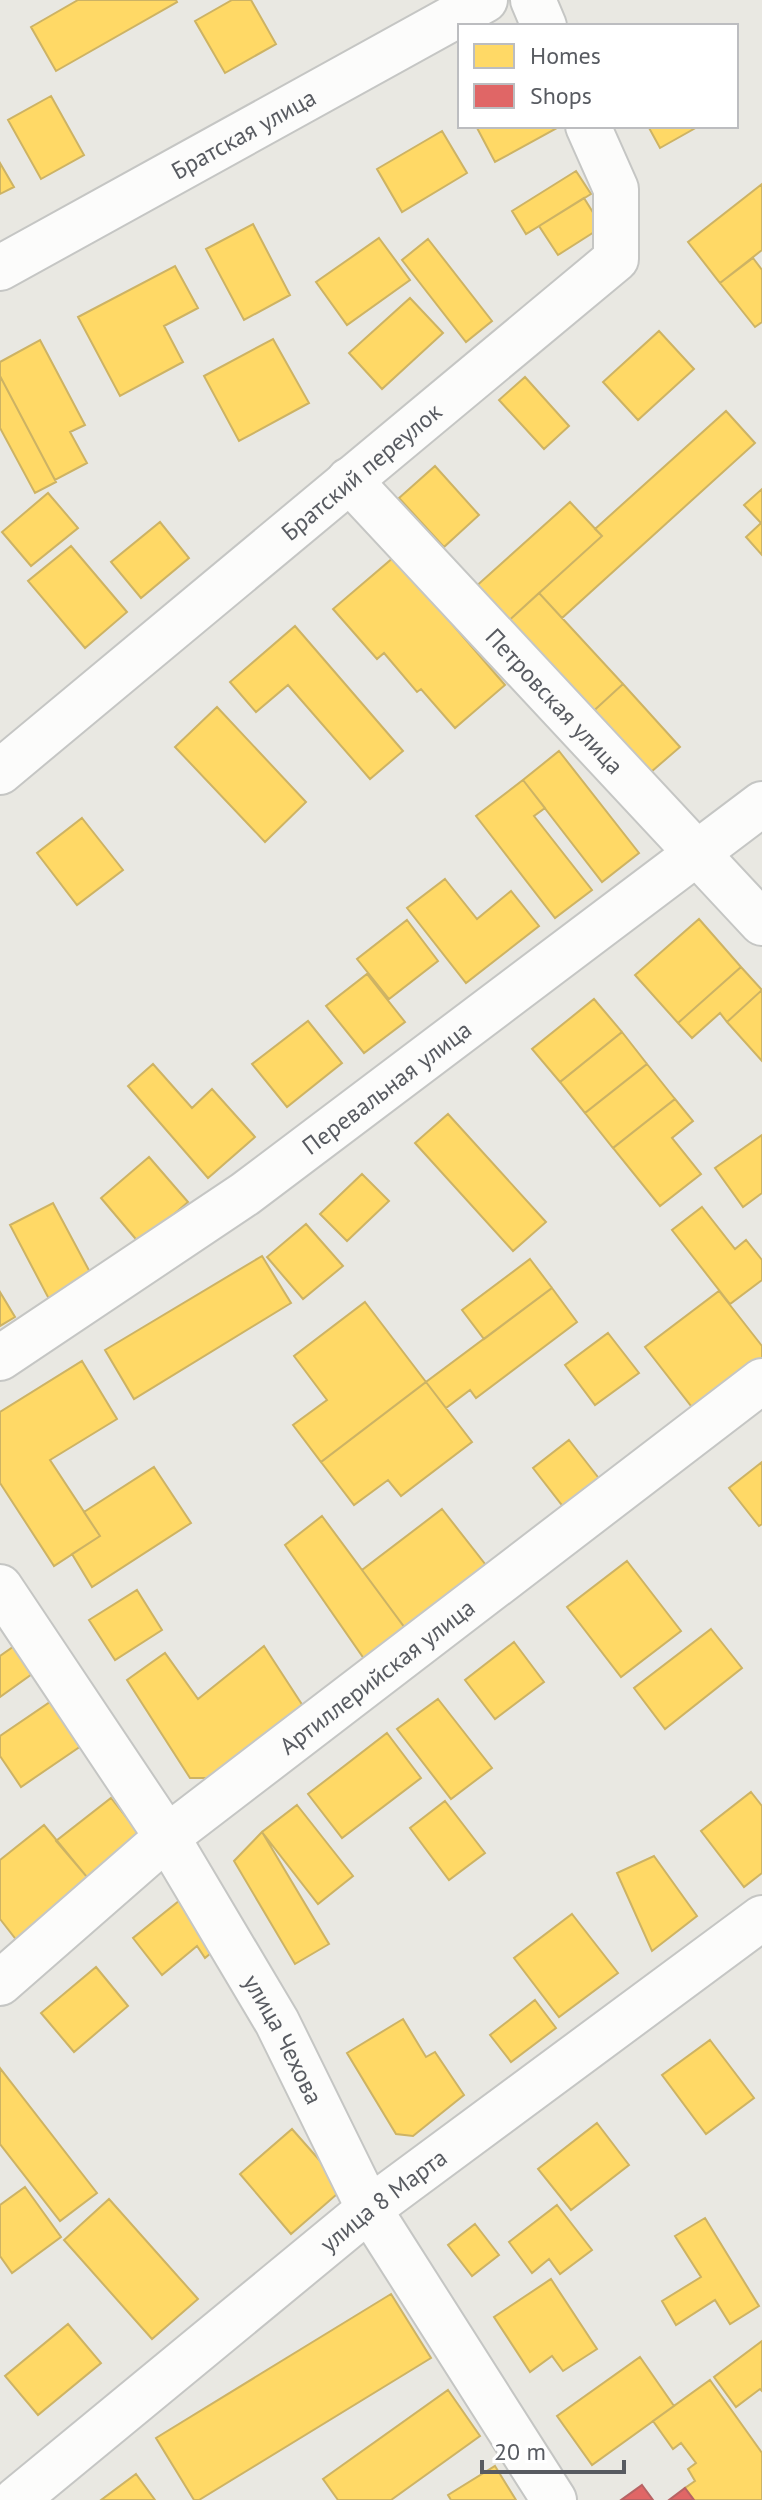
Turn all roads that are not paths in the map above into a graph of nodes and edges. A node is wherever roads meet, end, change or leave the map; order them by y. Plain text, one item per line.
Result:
1 (485, 0) edge
2 (533, 0) edge
3 (543, 24) edge
4 (589, 128) edge
5 (0, 268) edge
6 (349, 480) junction
7 (0, 772) edge
8 (762, 804) edge
9 (696, 853) junction
10 (762, 923) edge
11 (0, 1358) edge
12 (762, 1381) edge
13 (0, 1587) edge
14 (167, 1837) junction
15 (762, 1918) edge
16 (0, 1983) edge
17 (369, 2209) junction
18 (16, 2500) edge
19 (554, 2500) edge

1 - 5 street, Братская улица
2 - 3 street
4 - 6 street, Братский переулок
6 - 7 street, Братский переулок
6 - 9 street, Петровская улица
8 - 9 street, Перевальная улица
9 - 10 street, Петровская улица
9 - 11 street, Перевальная улица
12 - 14 street, Артиллерийская улица
13 - 14 street, улица Чехова
14 - 16 street, Артиллерийская улица
14 - 17 street, улица Чехова
15 - 17 street, улица 8 Марта
17 - 18 street, улица 8 Марта
17 - 19 street, улица Чехова

